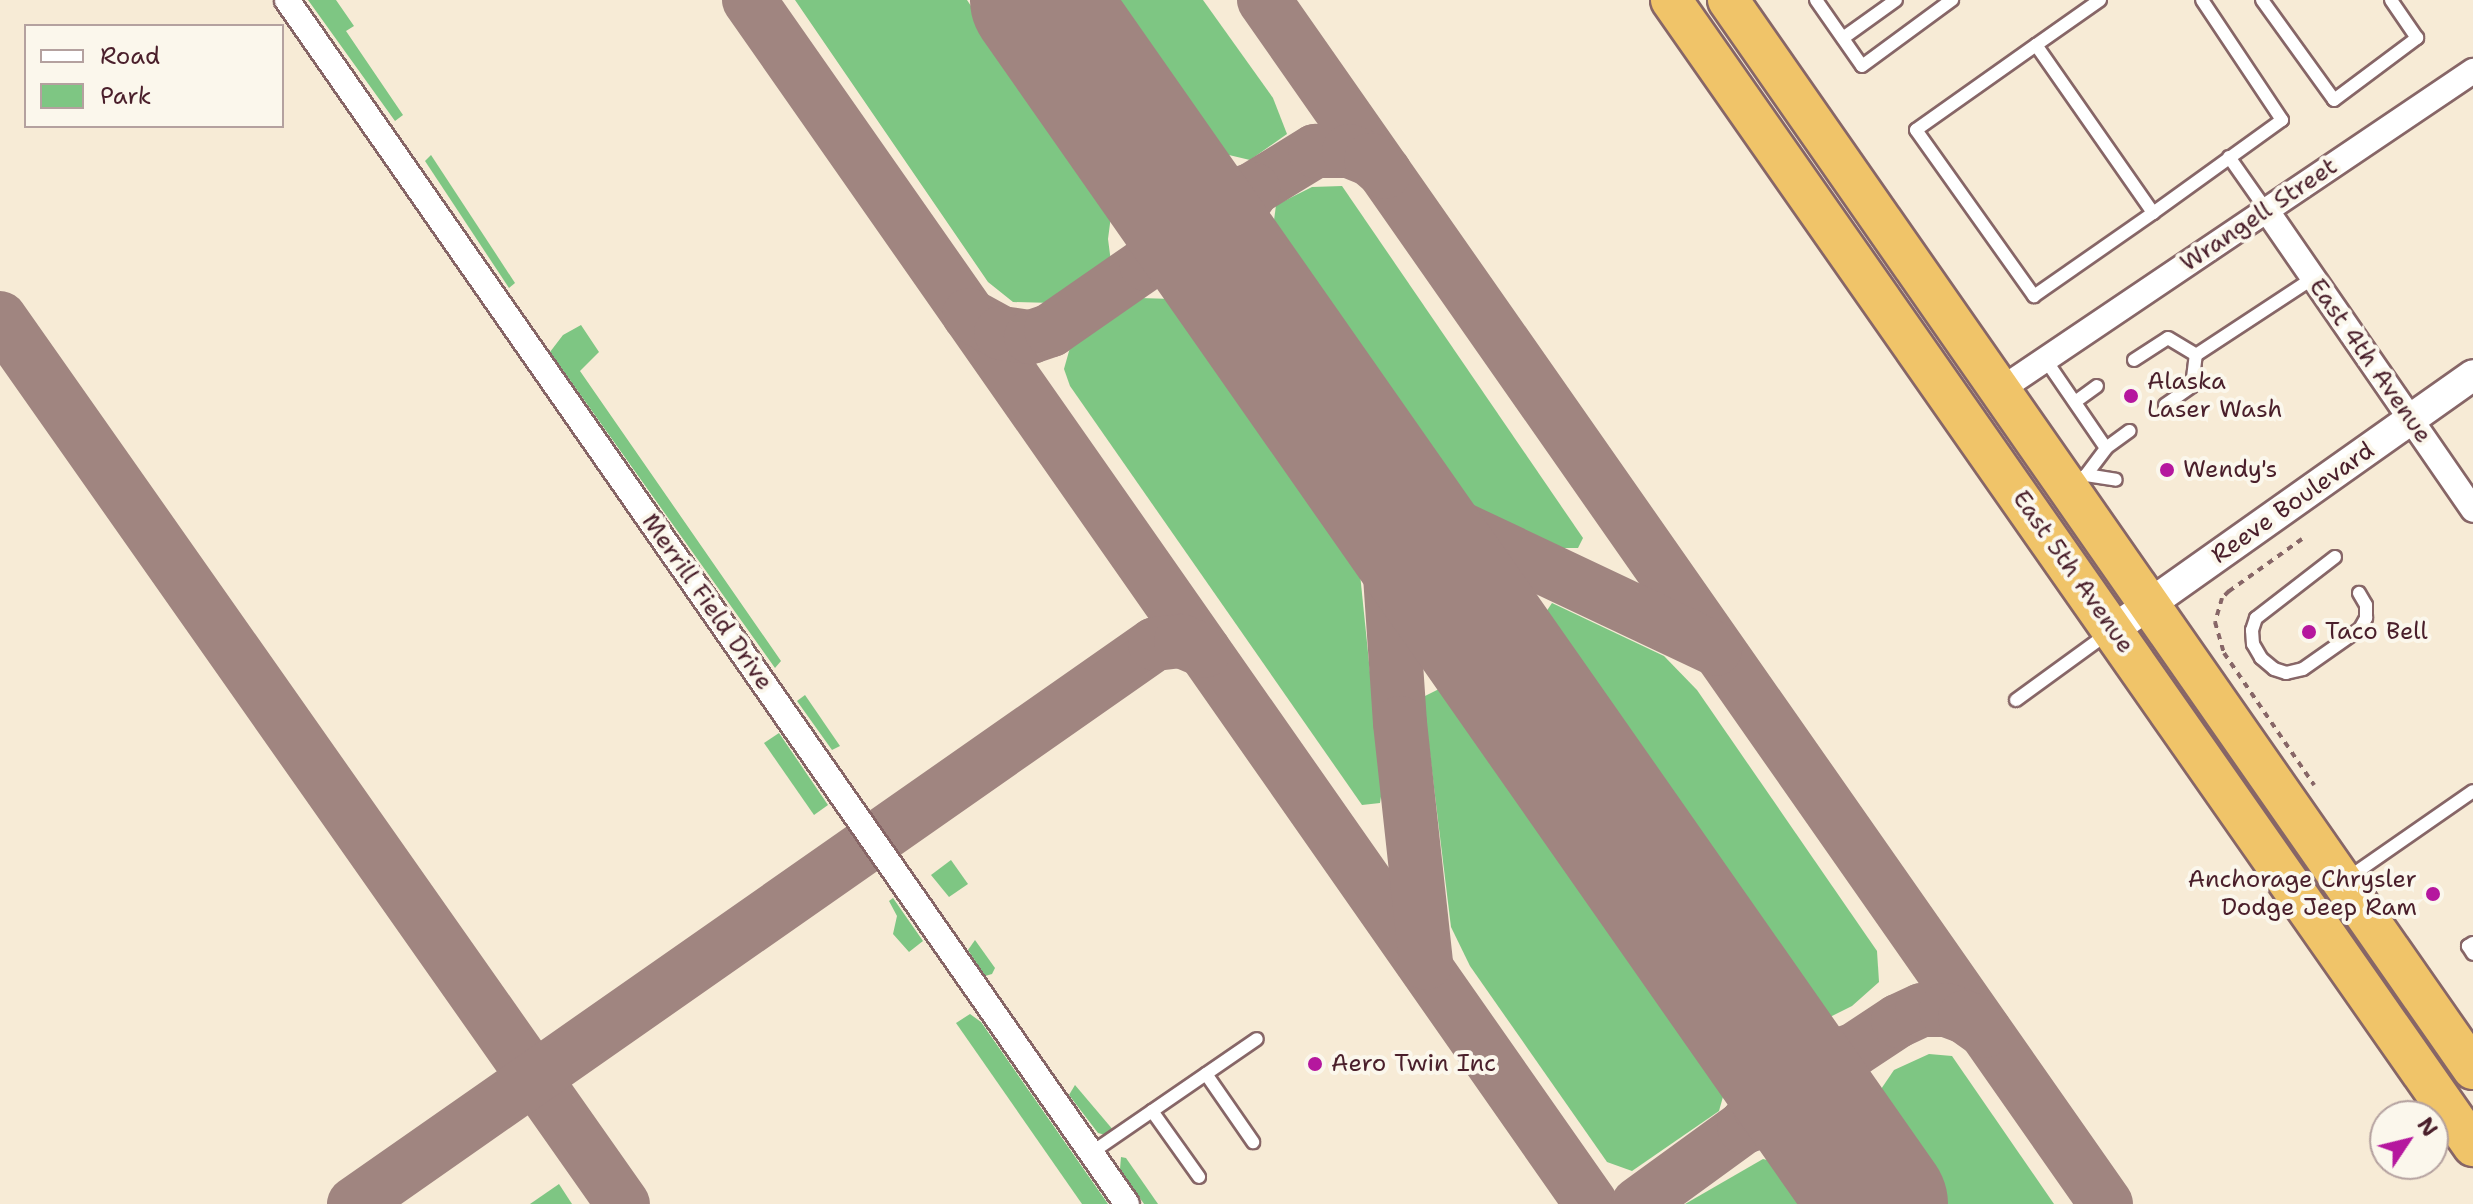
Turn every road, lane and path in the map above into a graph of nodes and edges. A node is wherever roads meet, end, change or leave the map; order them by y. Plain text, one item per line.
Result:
1 (287, 0) edge
2 (1671, 0) edge
3 (1728, 0) edge
4 (1816, 0) edge
5 (1896, 0) edge
6 (1952, 0) edge
7 (2100, 0) edge
8 (2203, 0) edge
9 (2262, 0) edge
10 (2391, 0) edge
11 (1843, 38) junction
12 (2036, 45) junction
13 (2473, 71) edge
14 (2229, 157) junction
15 (2267, 211) junction
16 (2153, 213) junction
17 (2313, 278) junction
18 (2196, 355) junction
19 (2044, 358) junction
20 (2134, 360) dead end
21 (2473, 375) edge
22 (2097, 386) dead end
23 (2000, 390) junction
24 (2075, 402) junction
25 (2165, 405) dead end
26 (2411, 420) junction
27 (2129, 431) dead end
28 (2106, 448) junction
29 (2116, 480) dead end
30 (2077, 481) junction
31 (2473, 510) edge
32 (2302, 539) dead end
33 (2335, 557) dead end
34 (2359, 593) dead end
35 (2149, 604) junction
36 (2113, 630) junction
37 (2016, 700) dead end
38 (2473, 791) edge
39 (2318, 796) dead end
40 (2342, 882) junction
41 (2473, 943) edge
42 (2473, 954) edge
43 (1257, 1039) dead end
44 (2473, 1069) edge
45 (1206, 1074) junction
46 (1152, 1111) junction
47 (1253, 1142) dead end
48 (2473, 1146) edge
49 (1091, 1153) junction
50 (1199, 1177) dead end
51 (1127, 1204) edge

1 - 49 street, Merrill Field Drive
2 - 36 highway, East 5th Avenue
3 - 23 highway, East 5th Avenue
4 - 11 lane
5 - 11 lane
6 - 11 lane
7 - 12 lane
8 - 14 lane
9 - 10 lane
12 - 16 lane
12 - 16 lane
13 - 15 street, Wrangell Street
14 - 15 lane
14 - 16 lane
15 - 17 street, East 4th Avenue
15 - 19 street, Wrangell Street
17 - 18 lane
17 - 26 street, East 4th Avenue
18 - 20 lane
18 - 25 lane
19 - 23 street, Wrangell Street
19 - 24 lane
21 - 26 street, Reeve Boulevard
22 - 24 lane
23 - 30 highway, East 5th Avenue
24 - 28 lane
26 - 31 street, East 4th Avenue
26 - 35 street, Reeve Boulevard
27 - 28 lane
28 - 30 lane
29 - 30 lane
30 - 35 highway, East 5th Avenue
32 - 39 path
33 - 34 lane
35 - 36 street, Reeve Boulevard
35 - 40 highway, East 5th Avenue
36 - 37 lane
36 - 48 highway, East 5th Avenue
38 - 40 lane
40 - 44 highway, East 5th Avenue
41 - 42 lane
43 - 45 lane
45 - 46 lane
45 - 47 lane
46 - 49 lane
46 - 50 lane
49 - 51 street, Merrill Field Drive

